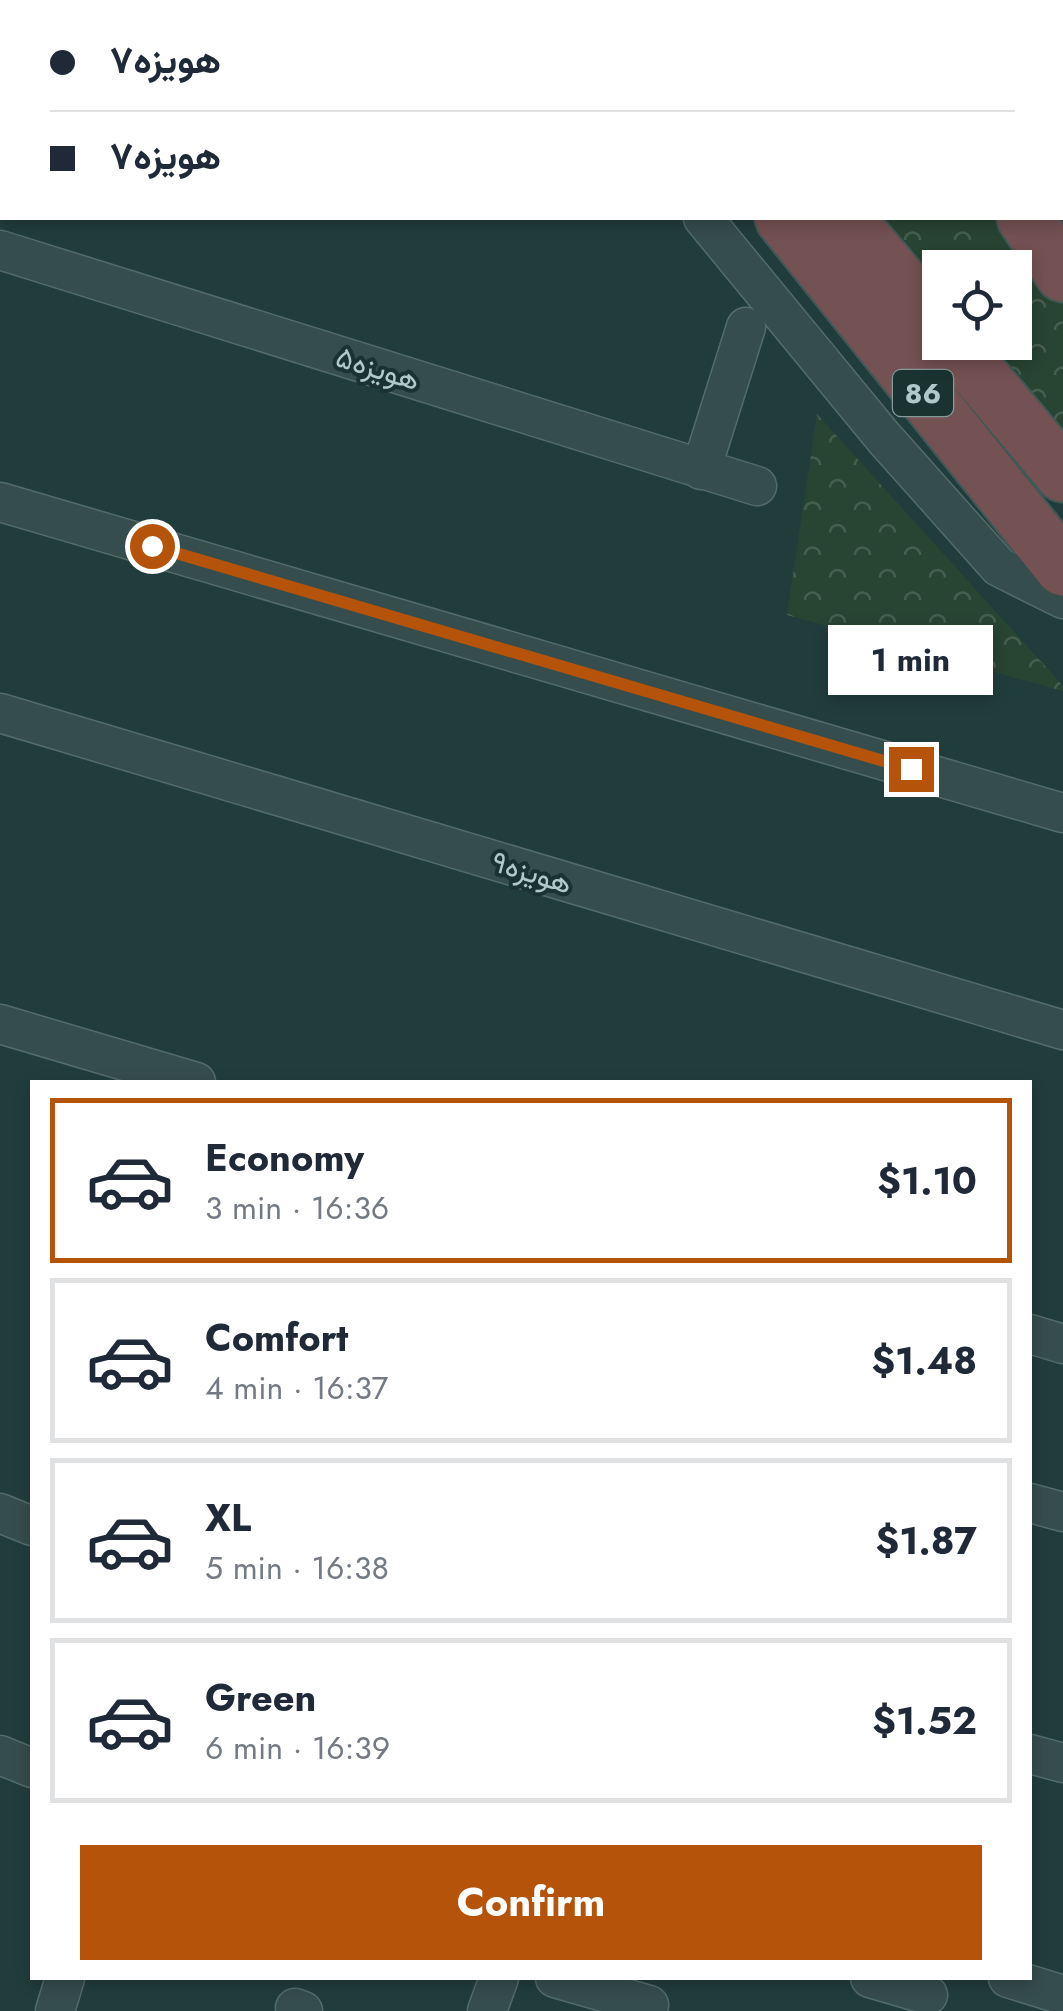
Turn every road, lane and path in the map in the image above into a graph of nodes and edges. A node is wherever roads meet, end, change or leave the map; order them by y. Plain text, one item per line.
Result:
1 (705, 220) edge
2 (785, 220) edge
3 (848, 220) edge
4 (1026, 220) edge
5 (0, 250) edge
6 (1063, 274) edge
7 (922, 308) edge
8 (746, 327) dead end
9 (967, 360) edge
10 (701, 470) junction
11 (1063, 474) edge
12 (757, 486) dead end
13 (0, 502) edge
14 (1063, 568) edge
15 (1063, 599) edge
16 (0, 713) edge
17 (1063, 814) edge
18 (0, 1024) edge
19 (1063, 1030) edge
20 (178, 1080) edge
21 (1032, 1335) edge
22 (1063, 1344) edge
23 (1032, 1504) edge
24 (1063, 1512) edge
25 (0, 1514) edge
26 (30, 1525) edge
27 (0, 1755) edge
28 (1032, 1755) edge
29 (1063, 1763) edge
30 (30, 1767) edge
31 (64, 1980) edge
32 (498, 1980) edge
33 (562, 1980) edge
34 (877, 1980) edge
35 (1014, 1980) edge
36 (928, 1994) edge
37 (1063, 1995) edge
38 (649, 2005) dead end
39 (55, 2011) edge
40 (487, 2011) edge

1 - 15 street
2 - 14 highway, 86
3 - 7 highway
4 - 6 highway
5 - 10 street, هویزه۵
8 - 10 street
9 - 11 highway
10 - 12 street, هویزه۵
13 - 17 street
16 - 19 street, هویزه۹
18 - 20 street
21 - 22 street
23 - 24 street
25 - 26 street
27 - 30 street
28 - 29 street
31 - 39 street
32 - 40 street
33 - 38 street
34 - 36 street
35 - 37 street

